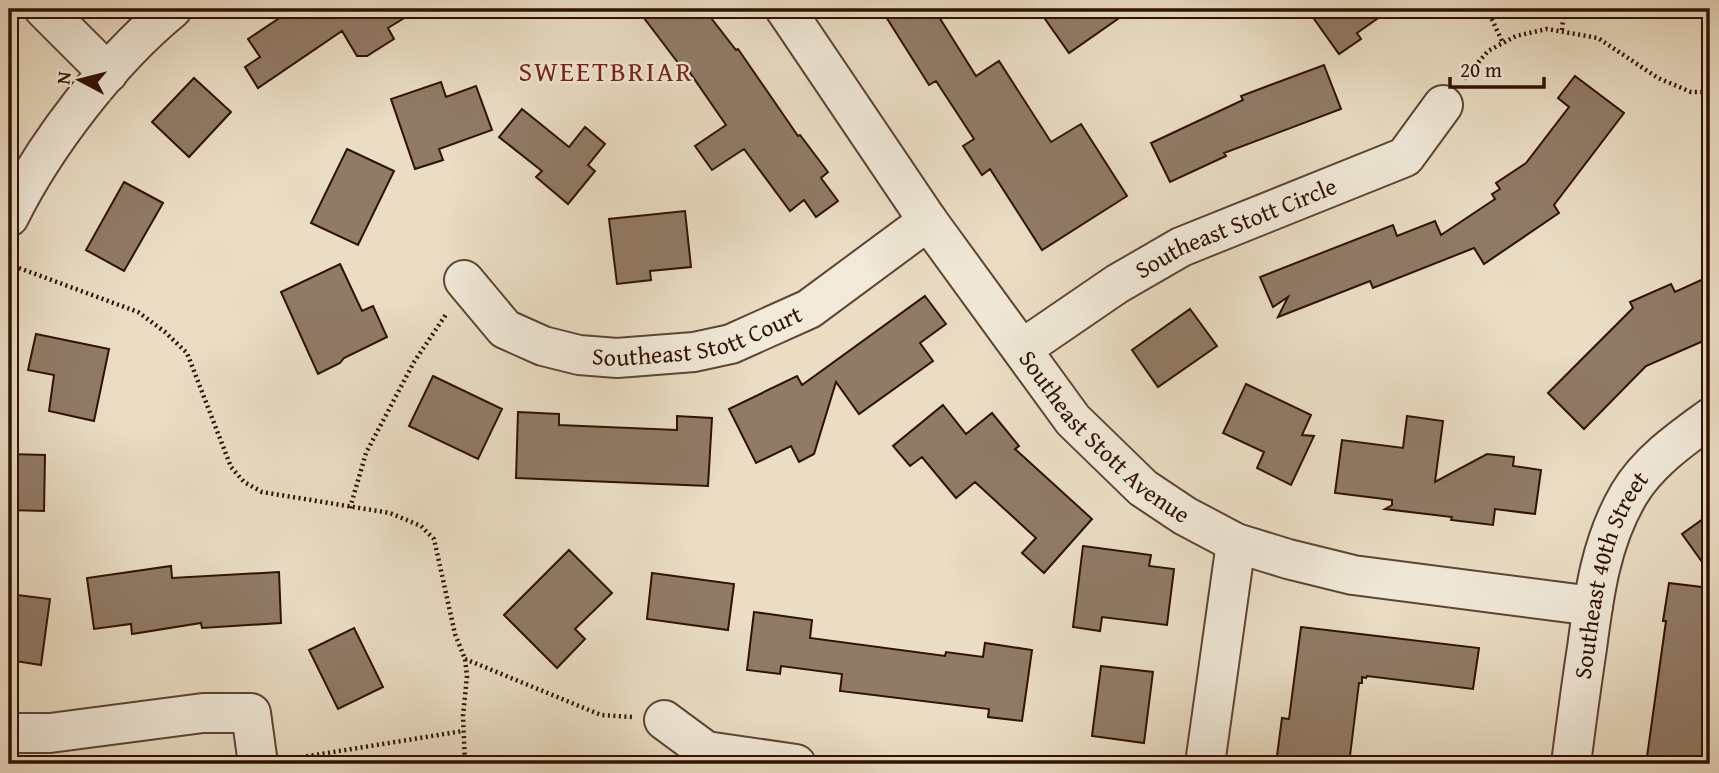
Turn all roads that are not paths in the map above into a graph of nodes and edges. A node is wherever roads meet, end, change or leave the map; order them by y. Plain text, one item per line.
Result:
1 (44, 9) edge
2 (172, 9) edge
3 (785, 9) edge
4 (108, 73) junction
5 (1443, 105) road end
6 (9, 217) edge
7 (928, 221) junction
8 (464, 280) road end
9 (1022, 349) junction
10 (1710, 418) edge
11 (1236, 543) junction
12 (1593, 606) junction
13 (664, 720) road end
14 (9, 733) edge
15 (258, 764) edge
16 (796, 764) edge
17 (1205, 764) edge
18 (1571, 764) edge

1 - 4 street
2 - 4 street
3 - 7 street, Southeast Stott Avenue
4 - 6 street
5 - 9 street, Southeast Stott Circle
7 - 8 street, Southeast Stott Court
7 - 9 street, Southeast Stott Avenue
9 - 11 street, Southeast Stott Avenue
10 - 12 street, Southeast 40th Street
11 - 12 street, Southeast Stott Avenue
11 - 17 street
12 - 18 street, Southeast 40th Street
13 - 16 street
14 - 15 street

